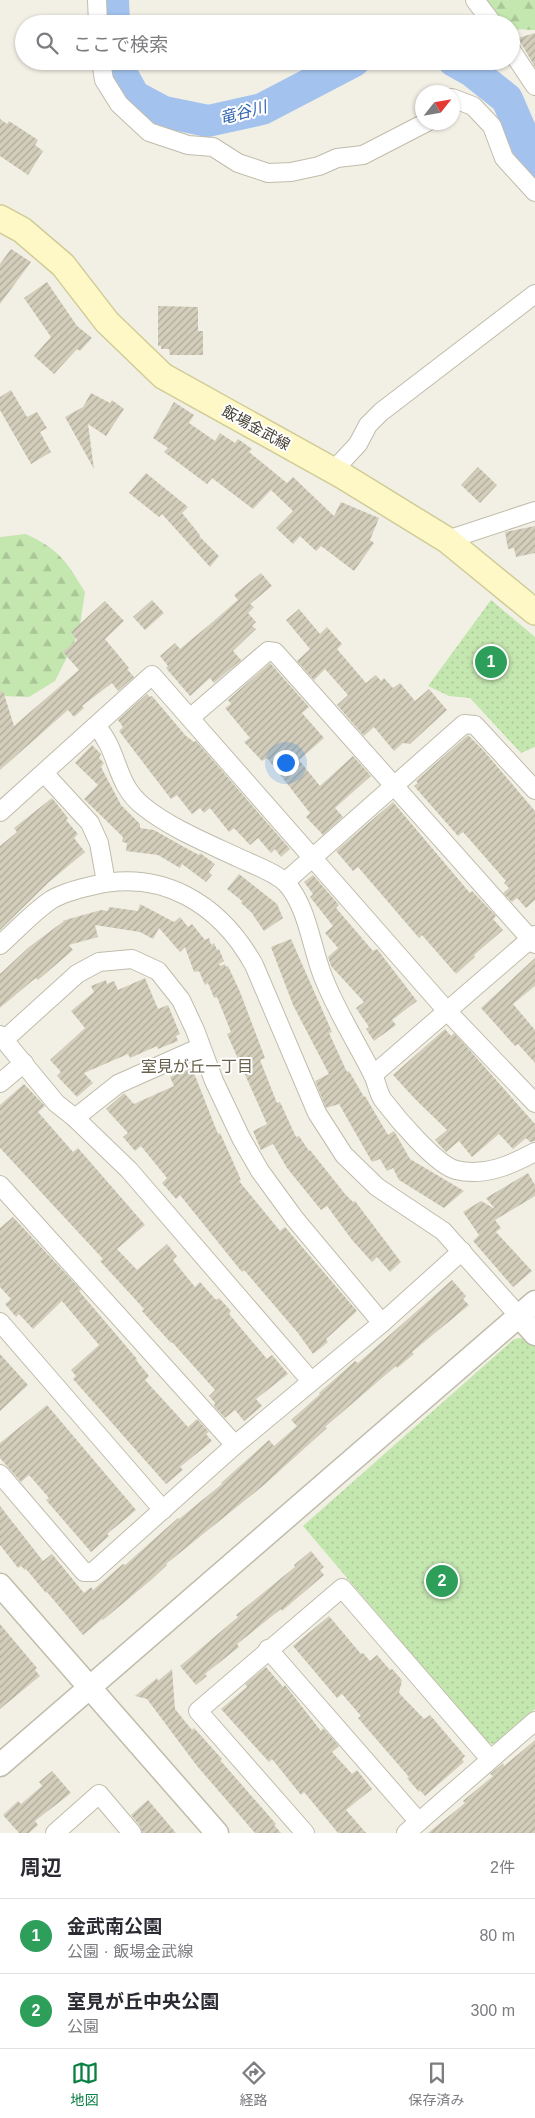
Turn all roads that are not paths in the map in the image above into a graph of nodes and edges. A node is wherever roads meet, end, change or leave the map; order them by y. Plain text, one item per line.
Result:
1 (97, 0) edge
2 (475, 0) edge
3 (98, 15) edge
4 (486, 15) edge
5 (520, 64) edge
6 (102, 70) edge
7 (535, 86) edge
8 (460, 101) edge
9 (415, 128) edge
10 (535, 192) edge
11 (0, 218) edge
12 (535, 294) edge
13 (334, 471) junction
14 (535, 511) edge
15 (447, 540) junction
16 (535, 612) edge
17 (190, 718) junction
18 (96, 726) junction
19 (44, 773) junction
20 (393, 785) junction
21 (535, 790) edge
22 (0, 812) edge
23 (314, 857) junction
24 (106, 882) junction
25 (285, 882) junction
26 (534, 939) edge
27 (0, 945) edge
28 (447, 1010) junction
29 (2, 1037) edge
30 (201, 1047) junction
31 (24, 1063) junction
32 (373, 1075) junction
33 (0, 1084) edge
34 (535, 1104) edge
35 (76, 1118) junction
36 (535, 1152) edge
37 (0, 1184) edge
38 (462, 1251) junction
39 (527, 1309) edge
40 (0, 1322) edge
41 (382, 1323) junction
42 (535, 1334) edge
43 (311, 1381) junction
44 (236, 1446) junction
45 (0, 1474) edge
46 (163, 1510) junction
47 (0, 1584) edge
48 (268, 1649) junction
49 (91, 1688) junction
50 (535, 1721) edge
51 (490, 1759) junction
52 (0, 1765) edge
53 (419, 1822) junction
54 (55, 1833) edge
55 (132, 1833) edge
56 (216, 1833) edge
57 (305, 1833) edge
58 (406, 1833) edge

1 - 3 street
2 - 4 street
5 - 7 street
6 - 9 street
8 - 10 street
11 - 13 main road, 飯場金武線
12 - 13 street
13 - 15 main road, 飯場金武線
14 - 15 street
15 - 16 main road, 飯場金武線
17 - 18 street
17 - 20 street
17 - 23 street
18 - 19 street
18 - 25 street
19 - 22 street
19 - 24 street
20 - 21 street
20 - 23 street
20 - 26 street
23 - 25 street
23 - 28 street
24 - 27 street
24 - 38 street
25 - 32 street
26 - 28 street
28 - 32 street
28 - 34 street
29 - 30 street
29 - 31 street
30 - 35 street
30 - 41 street
31 - 33 street
31 - 35 street
32 - 36 street
35 - 43 street
37 - 44 street
38 - 39 street
38 - 41 street
39 - 42 street
39 - 49 street
40 - 46 street
41 - 43 street
43 - 44 street
44 - 46 street
45 - 46 street
47 - 49 street
48 - 51 street
48 - 53 street
48 - 57 street
49 - 52 street
49 - 56 street
50 - 51 street
51 - 53 street
53 - 58 street
54 - 55 street

